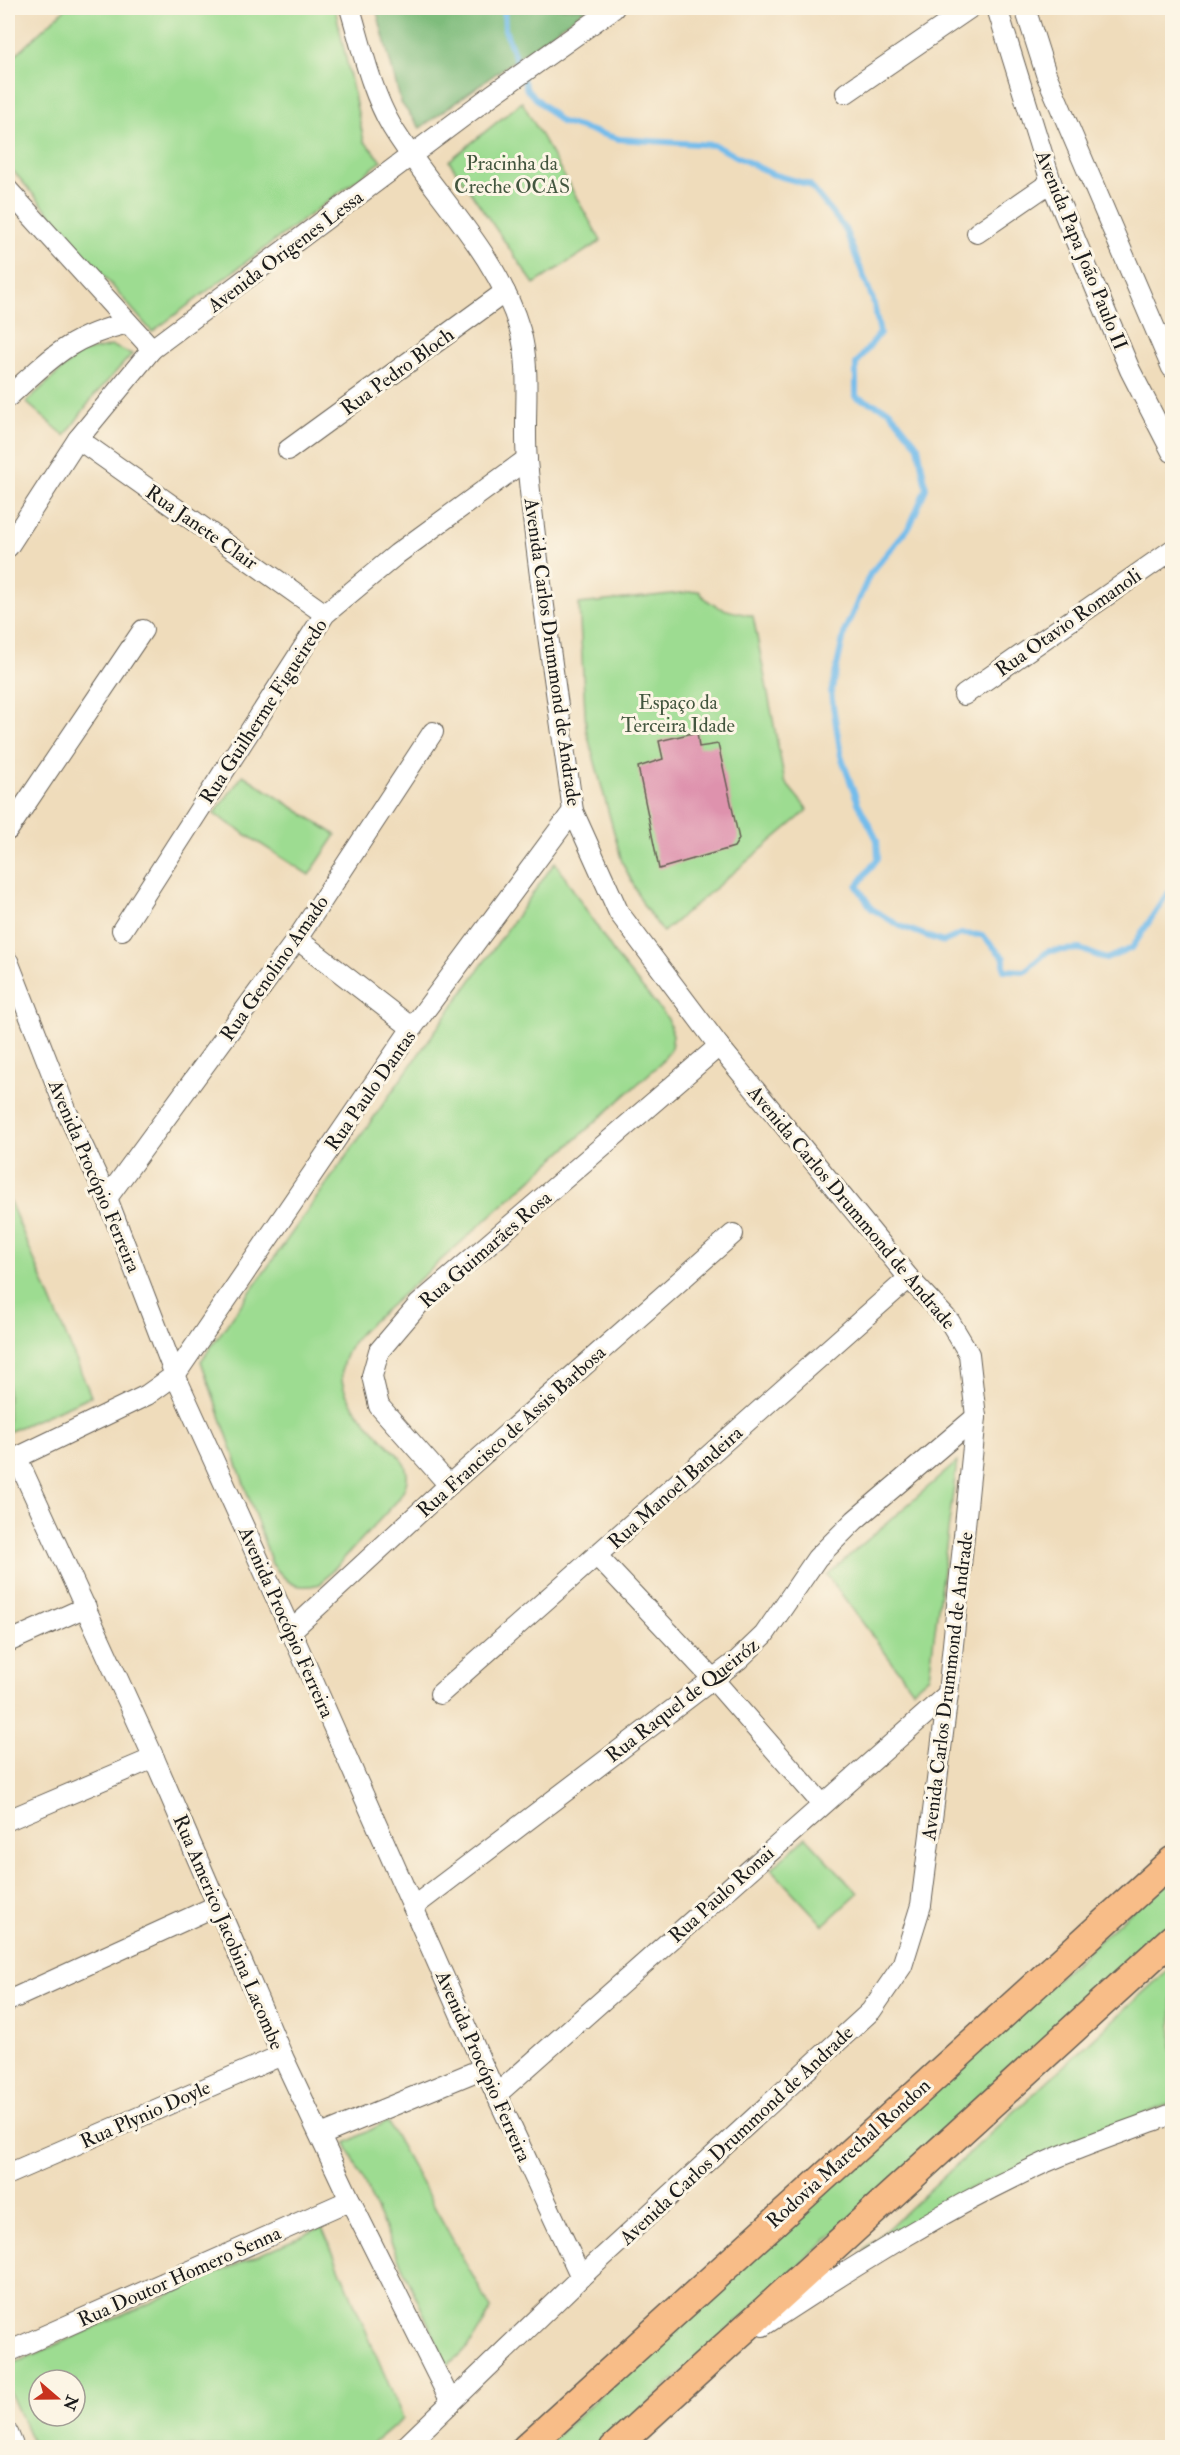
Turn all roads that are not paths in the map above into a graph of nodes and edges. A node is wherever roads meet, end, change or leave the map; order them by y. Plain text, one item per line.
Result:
1 (351, 8) edge
2 (614, 8) edge
3 (970, 8) edge
4 (997, 8) edge
5 (1025, 8) edge
6 (846, 93) dead end
7 (412, 157) junction
8 (1051, 182) junction
9 (8, 190) edge
10 (977, 233) dead end
11 (505, 292) junction
12 (128, 323) junction
13 (152, 350) junction
14 (1173, 368) edge
15 (8, 397) edge
16 (78, 439) junction
17 (288, 450) dead end
18 (1173, 452) edge
19 (527, 459) junction
20 (8, 547) edge
21 (1173, 550) edge
22 (325, 614) junction
23 (143, 630) dead end
24 (964, 695) dead end
25 (433, 732) dead end
26 (573, 811) junction
27 (8, 830) edge
28 (122, 930) dead end
29 (297, 939) junction
30 (8, 961) edge
31 (412, 1028) junction
32 (719, 1046) junction
33 (106, 1198) junction
34 (733, 1234) dead end
35 (909, 1278) junction
36 (175, 1375) junction
37 (976, 1417) junction
38 (12, 1460) edge
39 (449, 1485) junction
40 (597, 1556) junction
41 (86, 1607) junction
42 (291, 1630) junction
43 (8, 1641) edge
44 (713, 1679) junction
45 (440, 1694) dead end
46 (948, 1694) junction
47 (154, 1758) junction
48 (822, 1804) junction
49 (8, 1820) edge
50 (1171, 1862) edge
51 (218, 1905) junction
52 (413, 1907) junction
53 (1173, 1940) edge
54 (8, 2001) edge
55 (282, 2055) junction
56 (484, 2068) junction
57 (496, 2095) junction
58 (1173, 2114) edge
59 (321, 2135) junction
60 (8, 2174) edge
61 (350, 2200) junction
62 (581, 2277) junction
63 (8, 2352) edge
64 (451, 2402) junction
65 (642, 2423) junction
66 (8, 2433) edge
67 (14, 2448) edge
68 (404, 2448) edge
69 (526, 2448) edge
70 (614, 2448) edge

1 - 7 street, Avenida Carlos Drummond de Andrade
2 - 7 street, Avenida Origenes Lessa
3 - 6 street
4 - 8 street, Avenida Papa João Paulo II
5 - 14 street, Avenida Papa João Paulo II
7 - 11 street, Avenida Carlos Drummond de Andrade
7 - 13 street, Avenida Origenes Lessa
8 - 10 street
8 - 18 street, Avenida Papa João Paulo II
9 - 12 street
11 - 17 street, Rua Pedro Bloch
11 - 19 street, Avenida Carlos Drummond de Andrade
12 - 13 street
12 - 15 street
13 - 16 street, Avenida Origenes Lessa
16 - 20 street, Avenida Origenes Lessa
16 - 22 street, Rua Janete Clair
19 - 22 street, Rua Guilherme Figueiredo
19 - 26 street, Avenida Carlos Drummond de Andrade
21 - 24 street, Rua Otavio Romanoli
22 - 28 street, Rua Guilherme Figueiredo
23 - 27 street
25 - 29 street, Rua Genolino Amado
26 - 31 street, Rua Paulo Dantas
26 - 32 street, Avenida Carlos Drummond de Andrade
29 - 31 street
29 - 33 street, Rua Genolino Amado
30 - 33 street, Avenida Procópio Ferreira
31 - 36 street, Rua Paulo Dantas
32 - 35 street, Avenida Carlos Drummond de Andrade
32 - 39 street, Rua Guimarães Rosa
33 - 36 street, Avenida Procópio Ferreira
34 - 39 street, Rua Francisco de Assis Barbosa
35 - 37 street, Avenida Carlos Drummond de Andrade
35 - 40 street, Rua Manoel Bandeira
36 - 38 street
36 - 42 street, Avenida Procópio Ferreira
37 - 44 street, Rua Raquel de Queiróz
37 - 46 street, Avenida Carlos Drummond de Andrade
38 - 41 street, Rua Americo Jacobina Lacombe
39 - 42 street, Rua Francisco de Assis Barbosa
40 - 44 street
40 - 45 street, Rua Manoel Bandeira
41 - 43 street
41 - 47 street, Rua Americo Jacobina Lacombe
42 - 52 street, Avenida Procópio Ferreira
44 - 48 street
44 - 52 street, Rua Raquel de Queiróz
46 - 48 street, Rua Paulo Ronai
46 - 62 street, Avenida Carlos Drummond de Andrade
47 - 49 street
47 - 51 street, Rua Americo Jacobina Lacombe
48 - 57 street, Rua Paulo Ronai
50 - 69 highway, Rodovia Marechal Rondon
51 - 54 street
51 - 55 street, Rua Americo Jacobina Lacombe
52 - 56 street, Avenida Procópio Ferreira
53 - 65 highway
55 - 59 street, Rua Americo Jacobina Lacombe
55 - 60 street, Rua Plynio Doyle
56 - 57 street, Avenida Procópio Ferreira
56 - 59 street
57 - 62 street, Avenida Procópio Ferreira
58 - 65 street
59 - 61 street, Rua Americo Jacobina Lacombe
61 - 63 street, Rua Doutor Homero Senna
61 - 64 street, Rua Americo Jacobina Lacombe
62 - 64 street, Avenida Carlos Drummond de Andrade
64 - 68 street, Avenida Carlos Drummond de Andrade
65 - 70 highway
66 - 67 street

